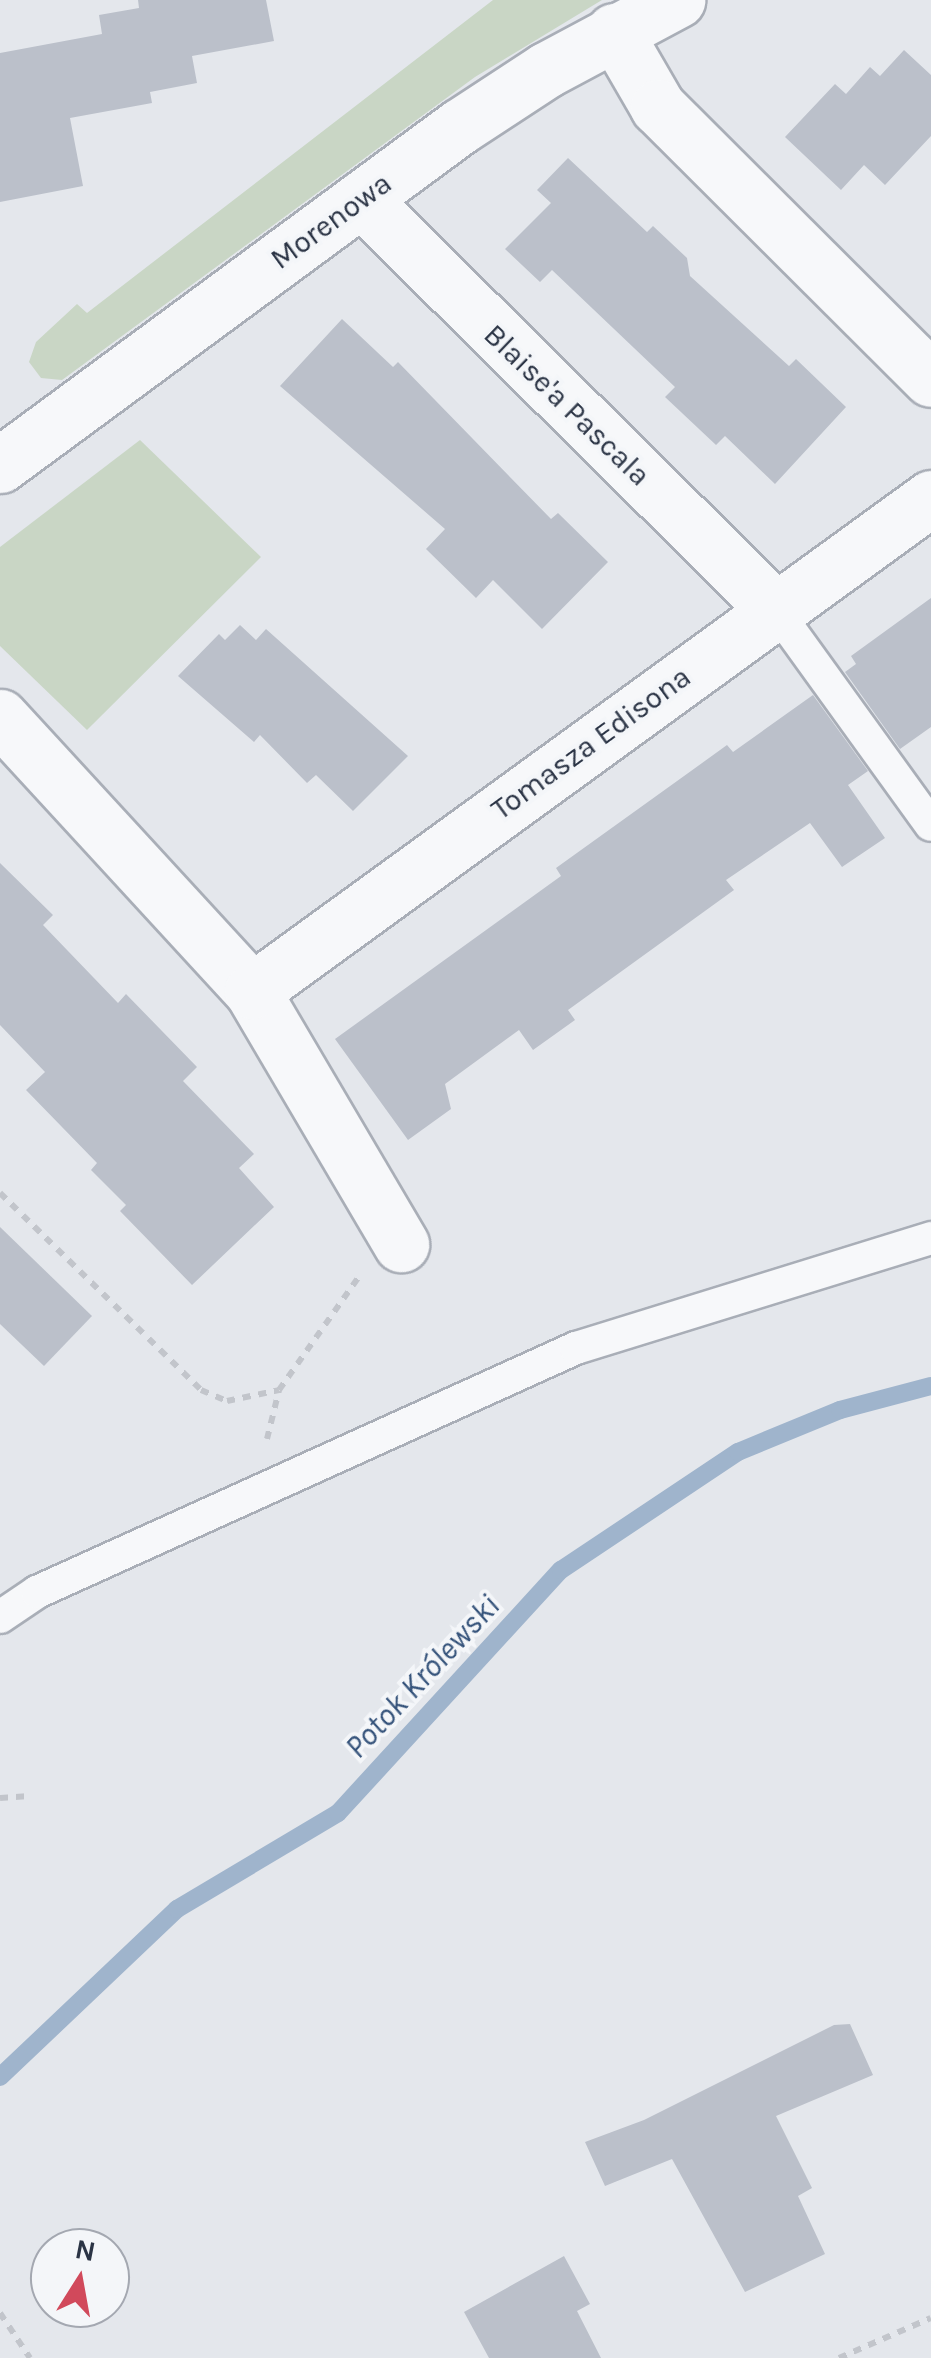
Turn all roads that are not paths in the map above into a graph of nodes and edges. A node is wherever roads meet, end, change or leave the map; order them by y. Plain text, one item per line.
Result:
1 (677, 0) edge
2 (614, 31) junction
3 (361, 200) junction
4 (931, 380) edge
5 (0, 466) edge
6 (931, 498) edge
7 (775, 609) junction
8 (0, 717) edge
9 (931, 824) edge
10 (252, 991) junction
11 (931, 1238) edge
12 (401, 1244) road end
13 (0, 1616) edge

1 - 2 street, Morenowa
2 - 3 street, Morenowa
2 - 4 street
3 - 5 street, Morenowa
3 - 7 street, Blaise'a Pascala
6 - 7 street, Tomasza Edisona
7 - 9 lane
7 - 10 street, Tomasza Edisona
8 - 10 street
10 - 12 street
11 - 13 lane

